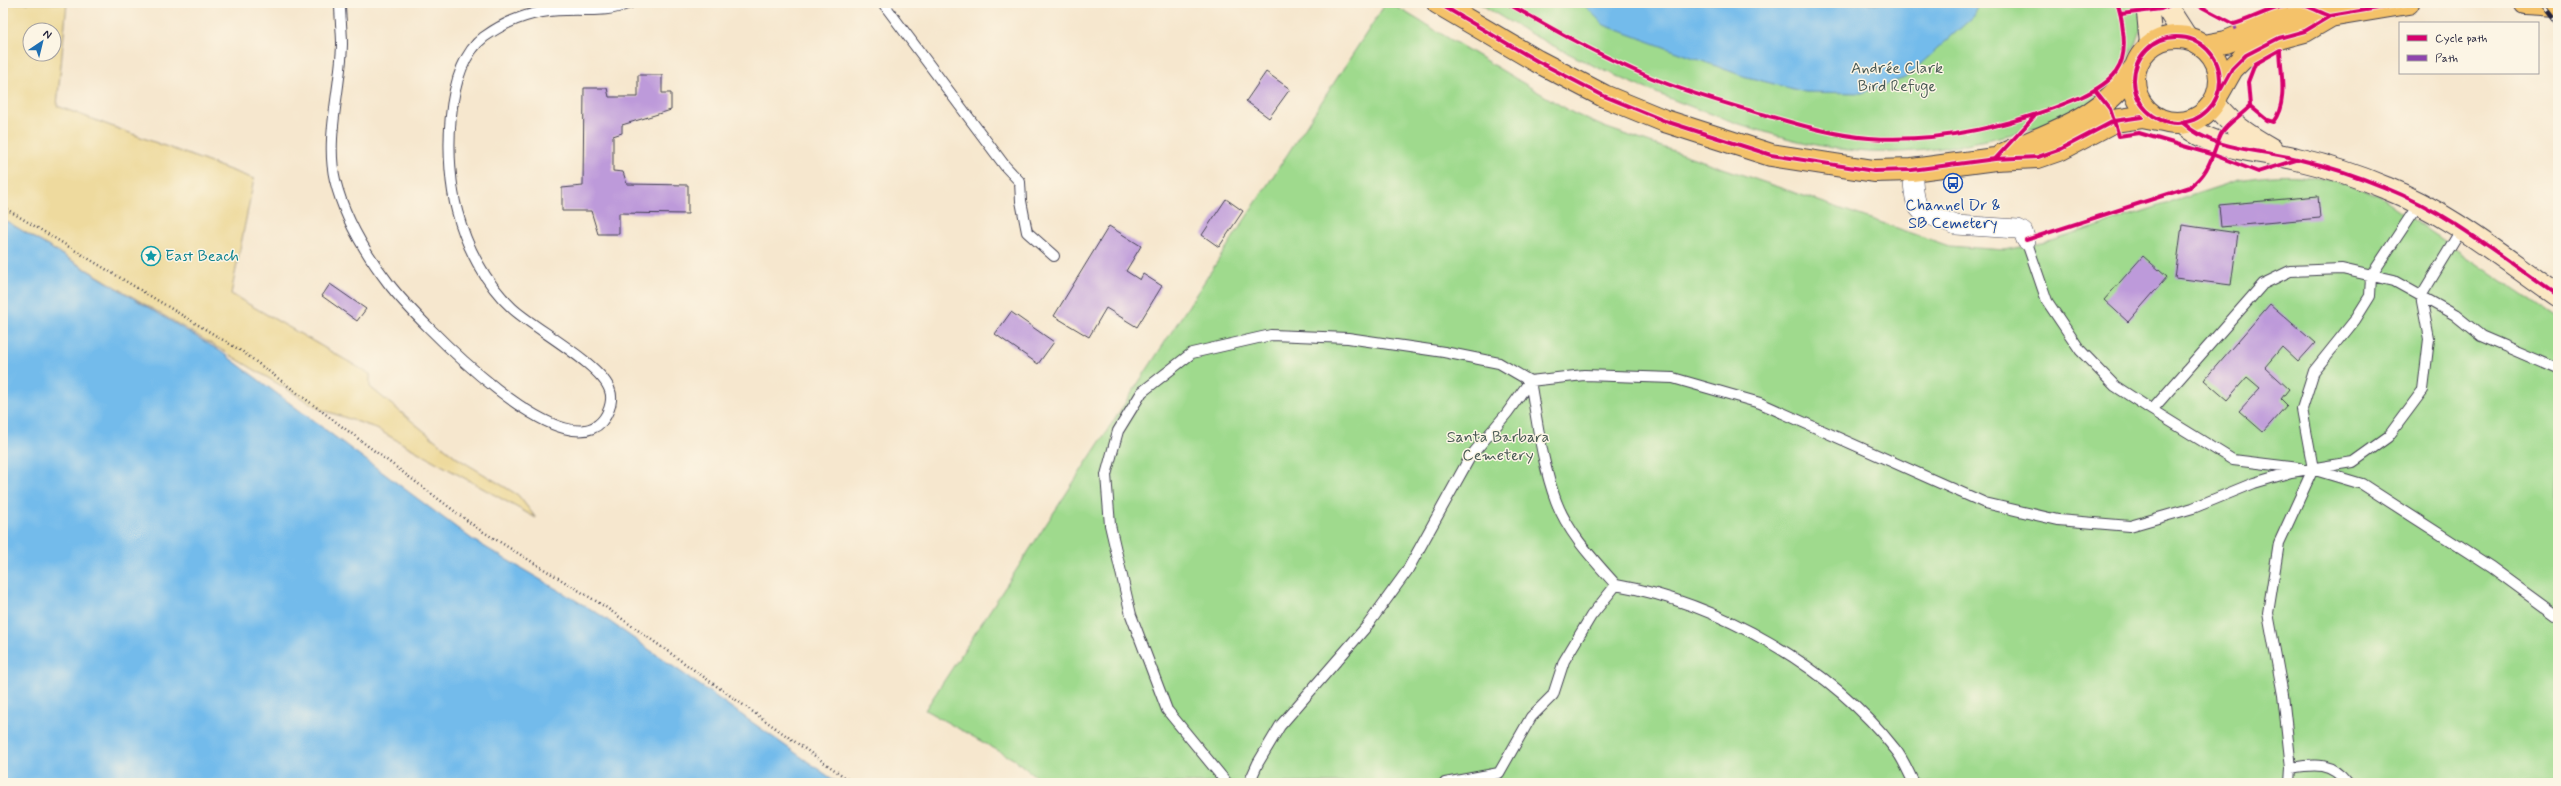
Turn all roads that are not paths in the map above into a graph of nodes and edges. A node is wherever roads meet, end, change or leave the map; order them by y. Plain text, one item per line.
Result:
1 (340, 3) edge
2 (630, 3) edge
3 (883, 3) edge
4 (1438, 3) edge
5 (2148, 3) edge
6 (2164, 3) edge
7 (2408, 3) edge
8 (2525, 3) edge
9 (2558, 6) edge
10 (2330, 16) junction
11 (2195, 41) junction
12 (2151, 44) junction
13 (2134, 70) junction
14 (2216, 98) junction
15 (2173, 122) junction
16 (2283, 156) junction
17 (1995, 159) junction
18 (1912, 170) junction
19 (2420, 202) junction
20 (2461, 230) junction
21 (2026, 240) joint
22 (1054, 256) dead end
23 (2371, 276) junction
24 (2421, 296) junction
25 (2558, 296) edge
26 (2558, 369) edge
27 (1530, 381) junction
28 (2152, 410) junction
29 (2313, 469) junction
30 (1616, 585) junction
31 (2558, 616) edge
32 (2291, 768) junction
33 (1226, 783) edge
34 (1249, 783) edge
35 (1445, 783) edge
36 (1914, 783) edge
37 (2290, 783) edge
38 (2347, 783) edge

1 - 2 lane
3 - 22 lane
4 - 18 main road
5 - 12 street
6 - 11 street
7 - 10 main road
8 - 9 main road
10 - 11 main road
10 - 14 main road
11 - 12 main road
11 - 14 main road
12 - 13 main road
13 - 15 main road
13 - 17 main road
14 - 15 main road
14 - 16 street
15 - 16 street
15 - 17 main road
16 - 19 street
17 - 18 main road
18 - 21 street
19 - 20 street
19 - 23 lane
20 - 24 lane
20 - 25 street
21 - 28 lane
23 - 24 lane
23 - 28 lane
23 - 29 lane
24 - 26 lane
24 - 29 lane
27 - 29 lane
27 - 30 lane
27 - 33 lane
27 - 34 lane
28 - 29 lane
29 - 31 lane
29 - 32 lane
30 - 35 lane
30 - 36 lane
32 - 37 lane
32 - 38 lane

